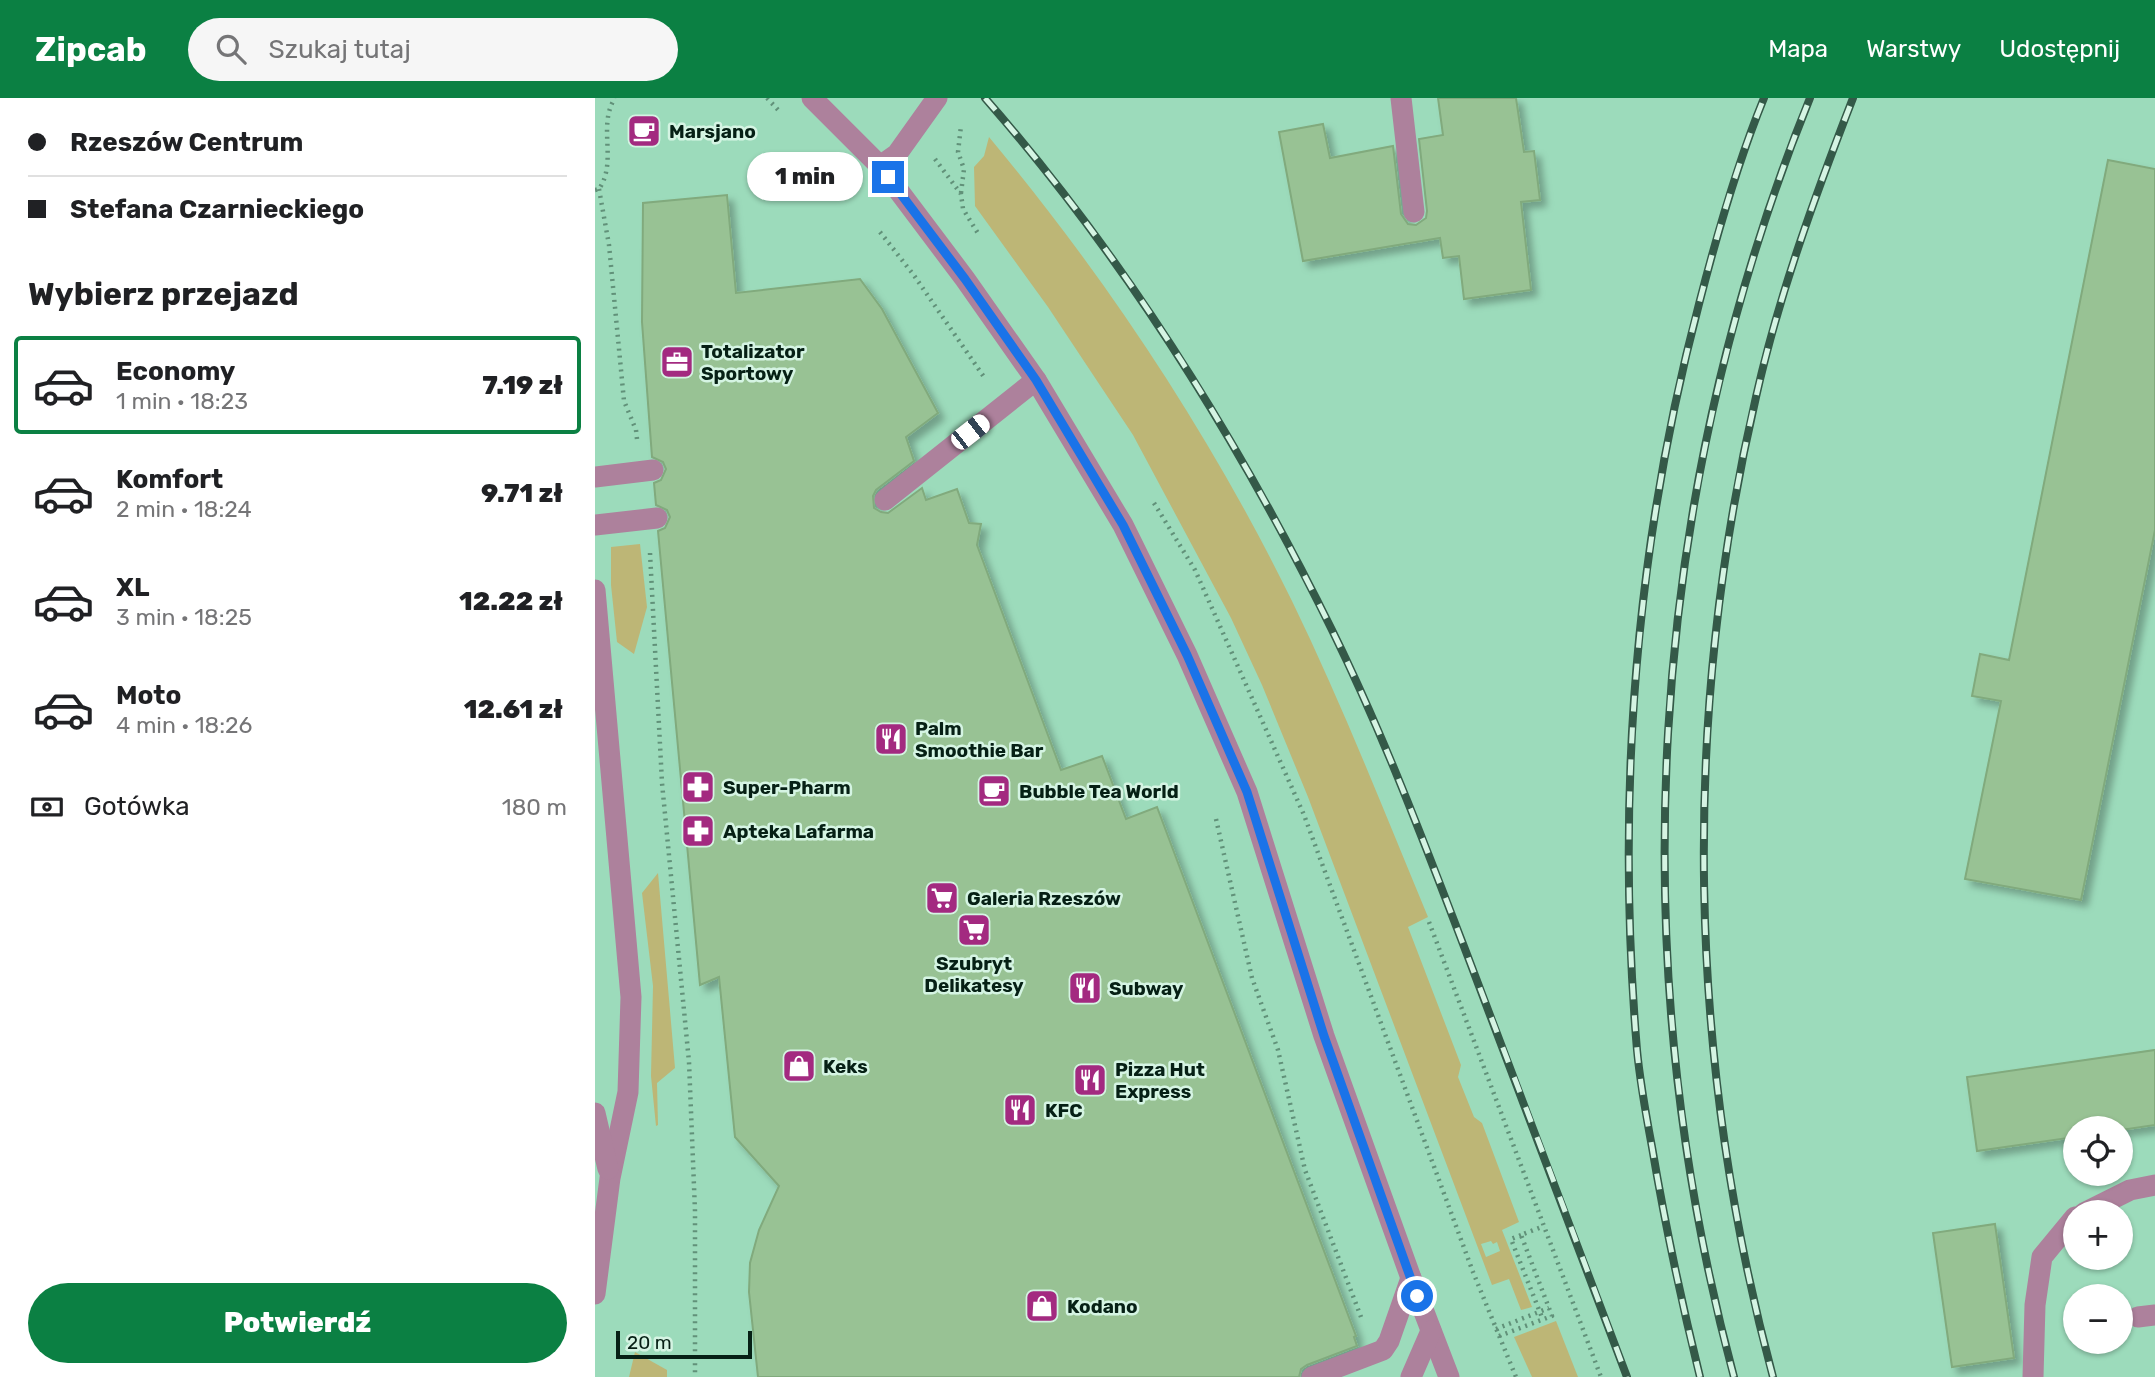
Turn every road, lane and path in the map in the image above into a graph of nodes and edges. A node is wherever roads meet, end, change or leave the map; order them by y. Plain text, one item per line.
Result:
1 (615, 98) edge
2 (812, 98) edge
3 (937, 98) edge
4 (1401, 98) edge
5 (961, 125) dead end
6 (880, 166) junction
7 (597, 189) edge
8 (961, 194) dead end
9 (1414, 212) dead end
10 (880, 232) dead end
11 (1036, 380) junction
12 (991, 386) dead end
13 (638, 443) dead end
14 (653, 470) dead end
15 (595, 477) edge
16 (885, 500) dead end
17 (657, 518) dead end
18 (595, 525) edge
19 (649, 545) dead end
20 (595, 590) edge
21 (1216, 817) dead end
22 (1429, 922) dead end
23 (595, 1113) edge
24 (610, 1178) junction
25 (2155, 1185) edge
26 (2110, 1200) edge
27 (1544, 1226) junction
28 (2063, 1232) edge
29 (1521, 1235) junction
30 (1411, 1278) junction
31 (595, 1294) edge
32 (1549, 1308) junction
33 (1539, 1312) junction
34 (1543, 1320) junction
35 (1363, 1323) dead end
36 (1496, 1329) dead end
37 (1431, 1331) junction
38 (1499, 1336) dead end
39 (695, 1377) edge
40 (1312, 1377) edge
41 (1411, 1377) edge
42 (1449, 1377) edge
43 (1601, 1377) edge
44 (2033, 1377) edge

1 - 7 path
2 - 6 street
3 - 6 street
4 - 9 street
5 - 8 path
6 - 11 street
7 - 13 path
10 - 12 path
11 - 16 street
11 - 30 street
14 - 15 street
17 - 18 street
19 - 39 path
20 - 24 street
21 - 35 path
22 - 27 path
23 - 24 street
24 - 31 street
25 - 26 street
27 - 29 path
27 - 43 path
28 - 44 street
29 - 32 path
29 - 33 path
30 - 37 street
30 - 40 street
32 - 33 path
32 - 34 path
33 - 34 path
33 - 36 path
34 - 38 path
37 - 41 street
37 - 42 street

